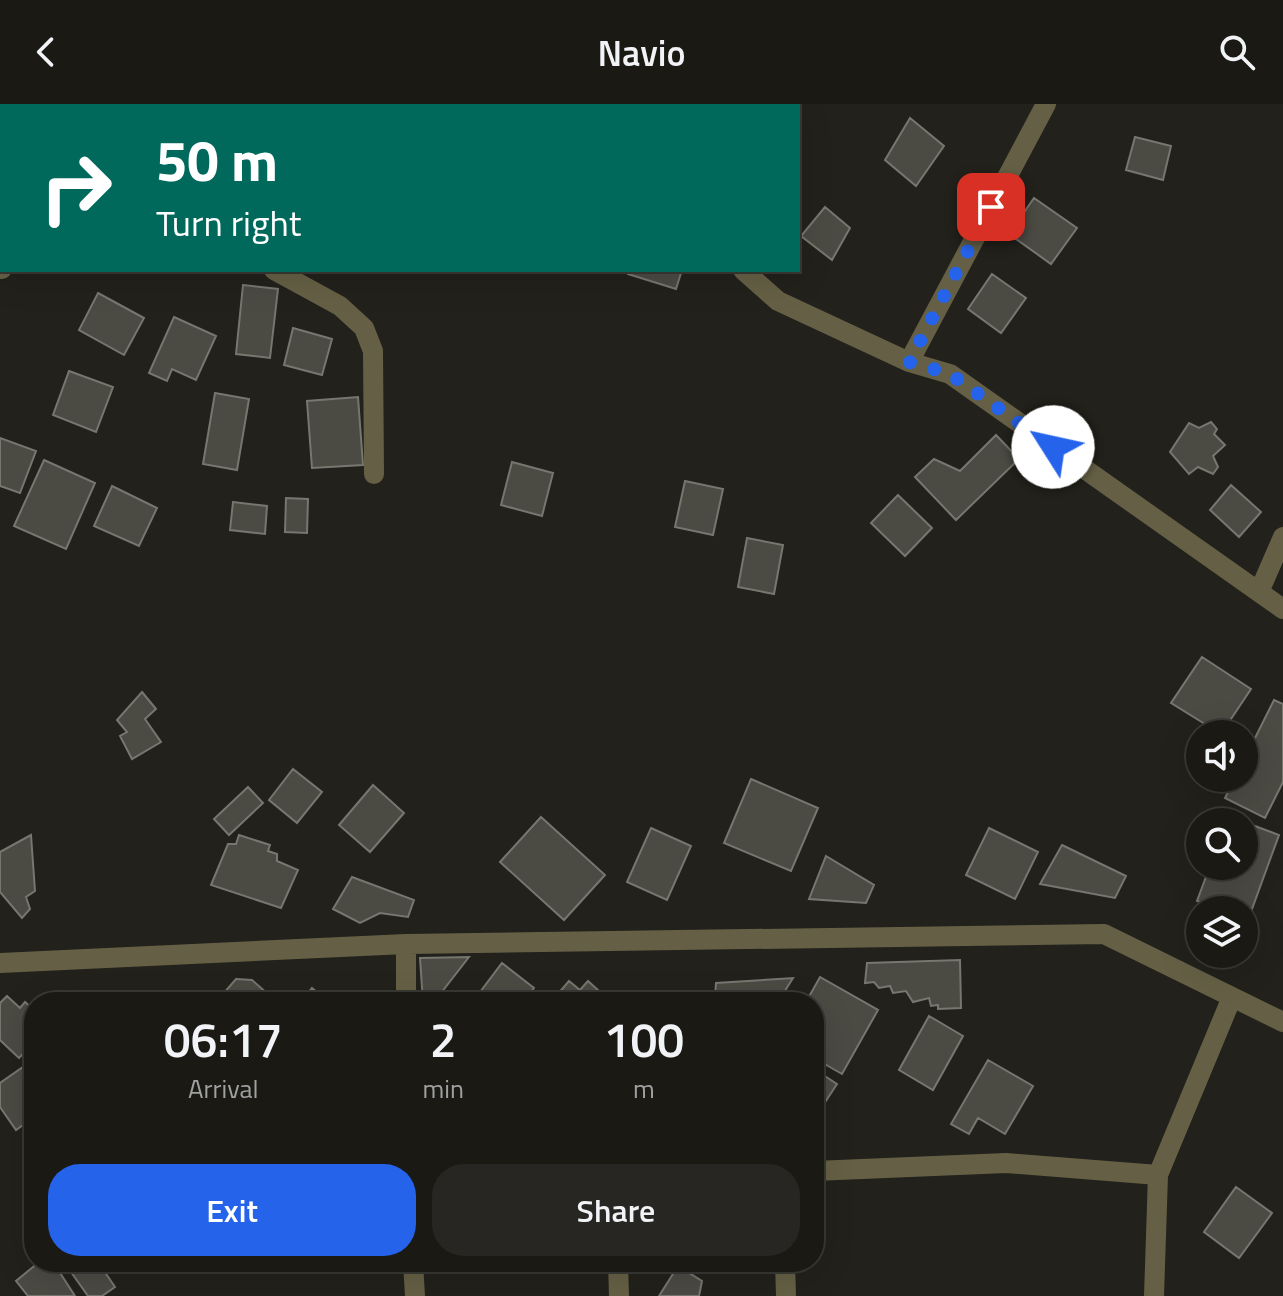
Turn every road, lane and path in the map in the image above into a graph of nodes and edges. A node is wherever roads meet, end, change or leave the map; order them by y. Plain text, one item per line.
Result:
1 (1046, 104) edge
2 (278, 272) edge
3 (745, 272) edge
4 (909, 362) junction
5 (374, 474) dead end
6 (1283, 537) edge
7 (1259, 592) junction
8 (1283, 609) edge
9 (406, 944) junction
10 (0, 963) edge
11 (406, 992) edge
12 (1232, 997) junction
13 (1283, 1022) edge
14 (824, 1171) edge
15 (1158, 1175) junction
16 (414, 1272) edge
17 (618, 1272) edge
18 (785, 1272) edge
19 (415, 1296) edge
20 (619, 1296) edge
21 (786, 1296) edge
22 (1154, 1296) edge

1 - 4 street
2 - 5 street
3 - 4 street
4 - 7 street
6 - 7 street
7 - 8 street
9 - 10 street
9 - 11 street
9 - 12 street
12 - 13 street
12 - 15 street
14 - 15 street
15 - 22 street
16 - 19 street
17 - 20 street
18 - 21 street

